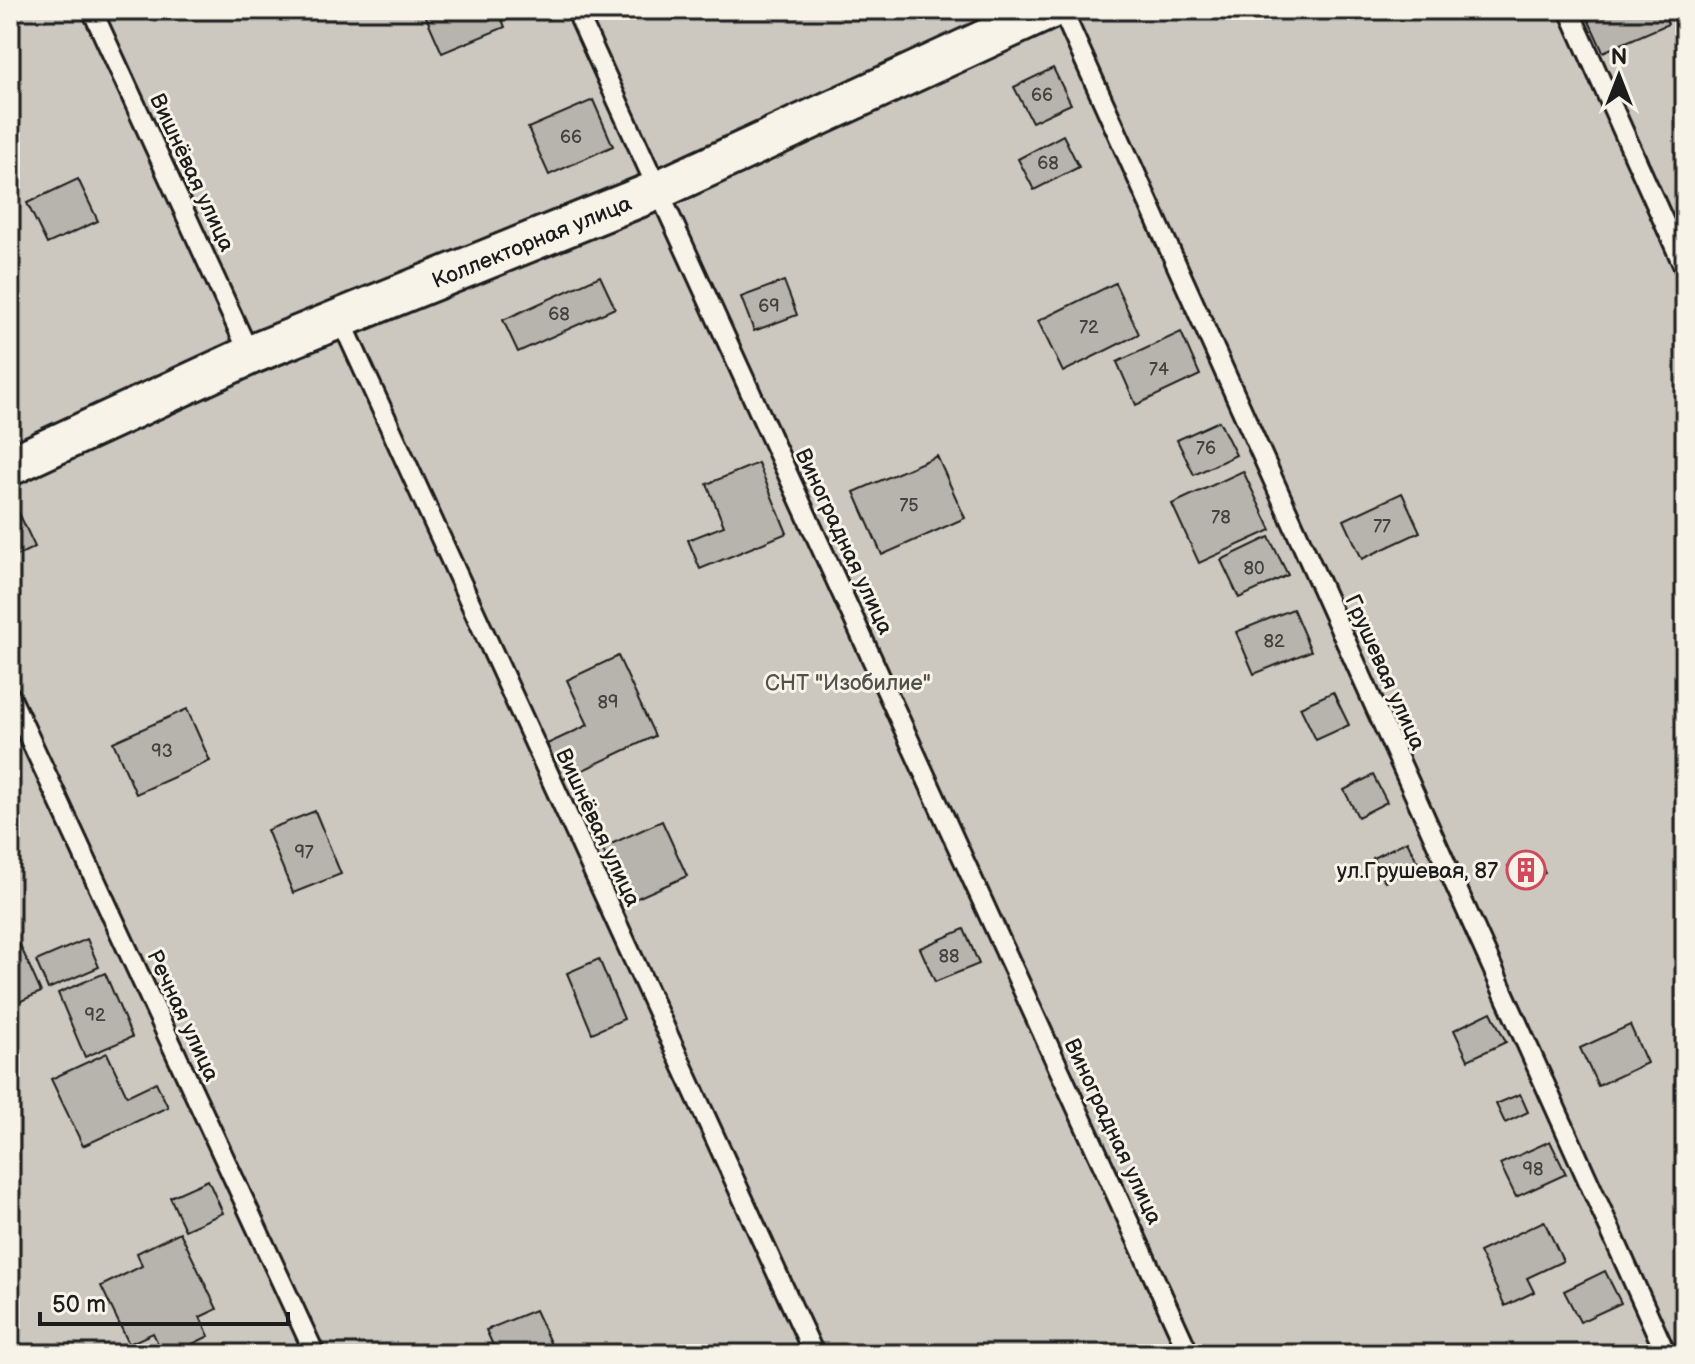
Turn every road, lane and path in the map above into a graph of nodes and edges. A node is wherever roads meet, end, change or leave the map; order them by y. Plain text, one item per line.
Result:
1 (92, 10) edge
2 (576, 10) edge
3 (1049, 10) edge
4 (1062, 10) edge
5 (1569, 10) edge
6 (658, 190) junction
7 (1685, 269) edge
8 (341, 320) junction
9 (250, 355) junction
10 (10, 466) edge
11 (10, 696) edge
12 (315, 1354) edge
13 (814, 1354) edge
14 (1189, 1354) edge
15 (1666, 1354) edge

1 - 9 lane, Вишнёвая улица
2 - 6 lane, Виноградная улица
3 - 6 street, Коллекторная улица
4 - 15 lane, Грушевая улица
5 - 7 lane
6 - 8 street, Коллекторная улица
6 - 14 lane, Виноградная улица
8 - 9 street, Коллекторная улица
8 - 13 lane, Вишнёвая улица
9 - 10 street, Коллекторная улица
11 - 12 lane, Речная улица

